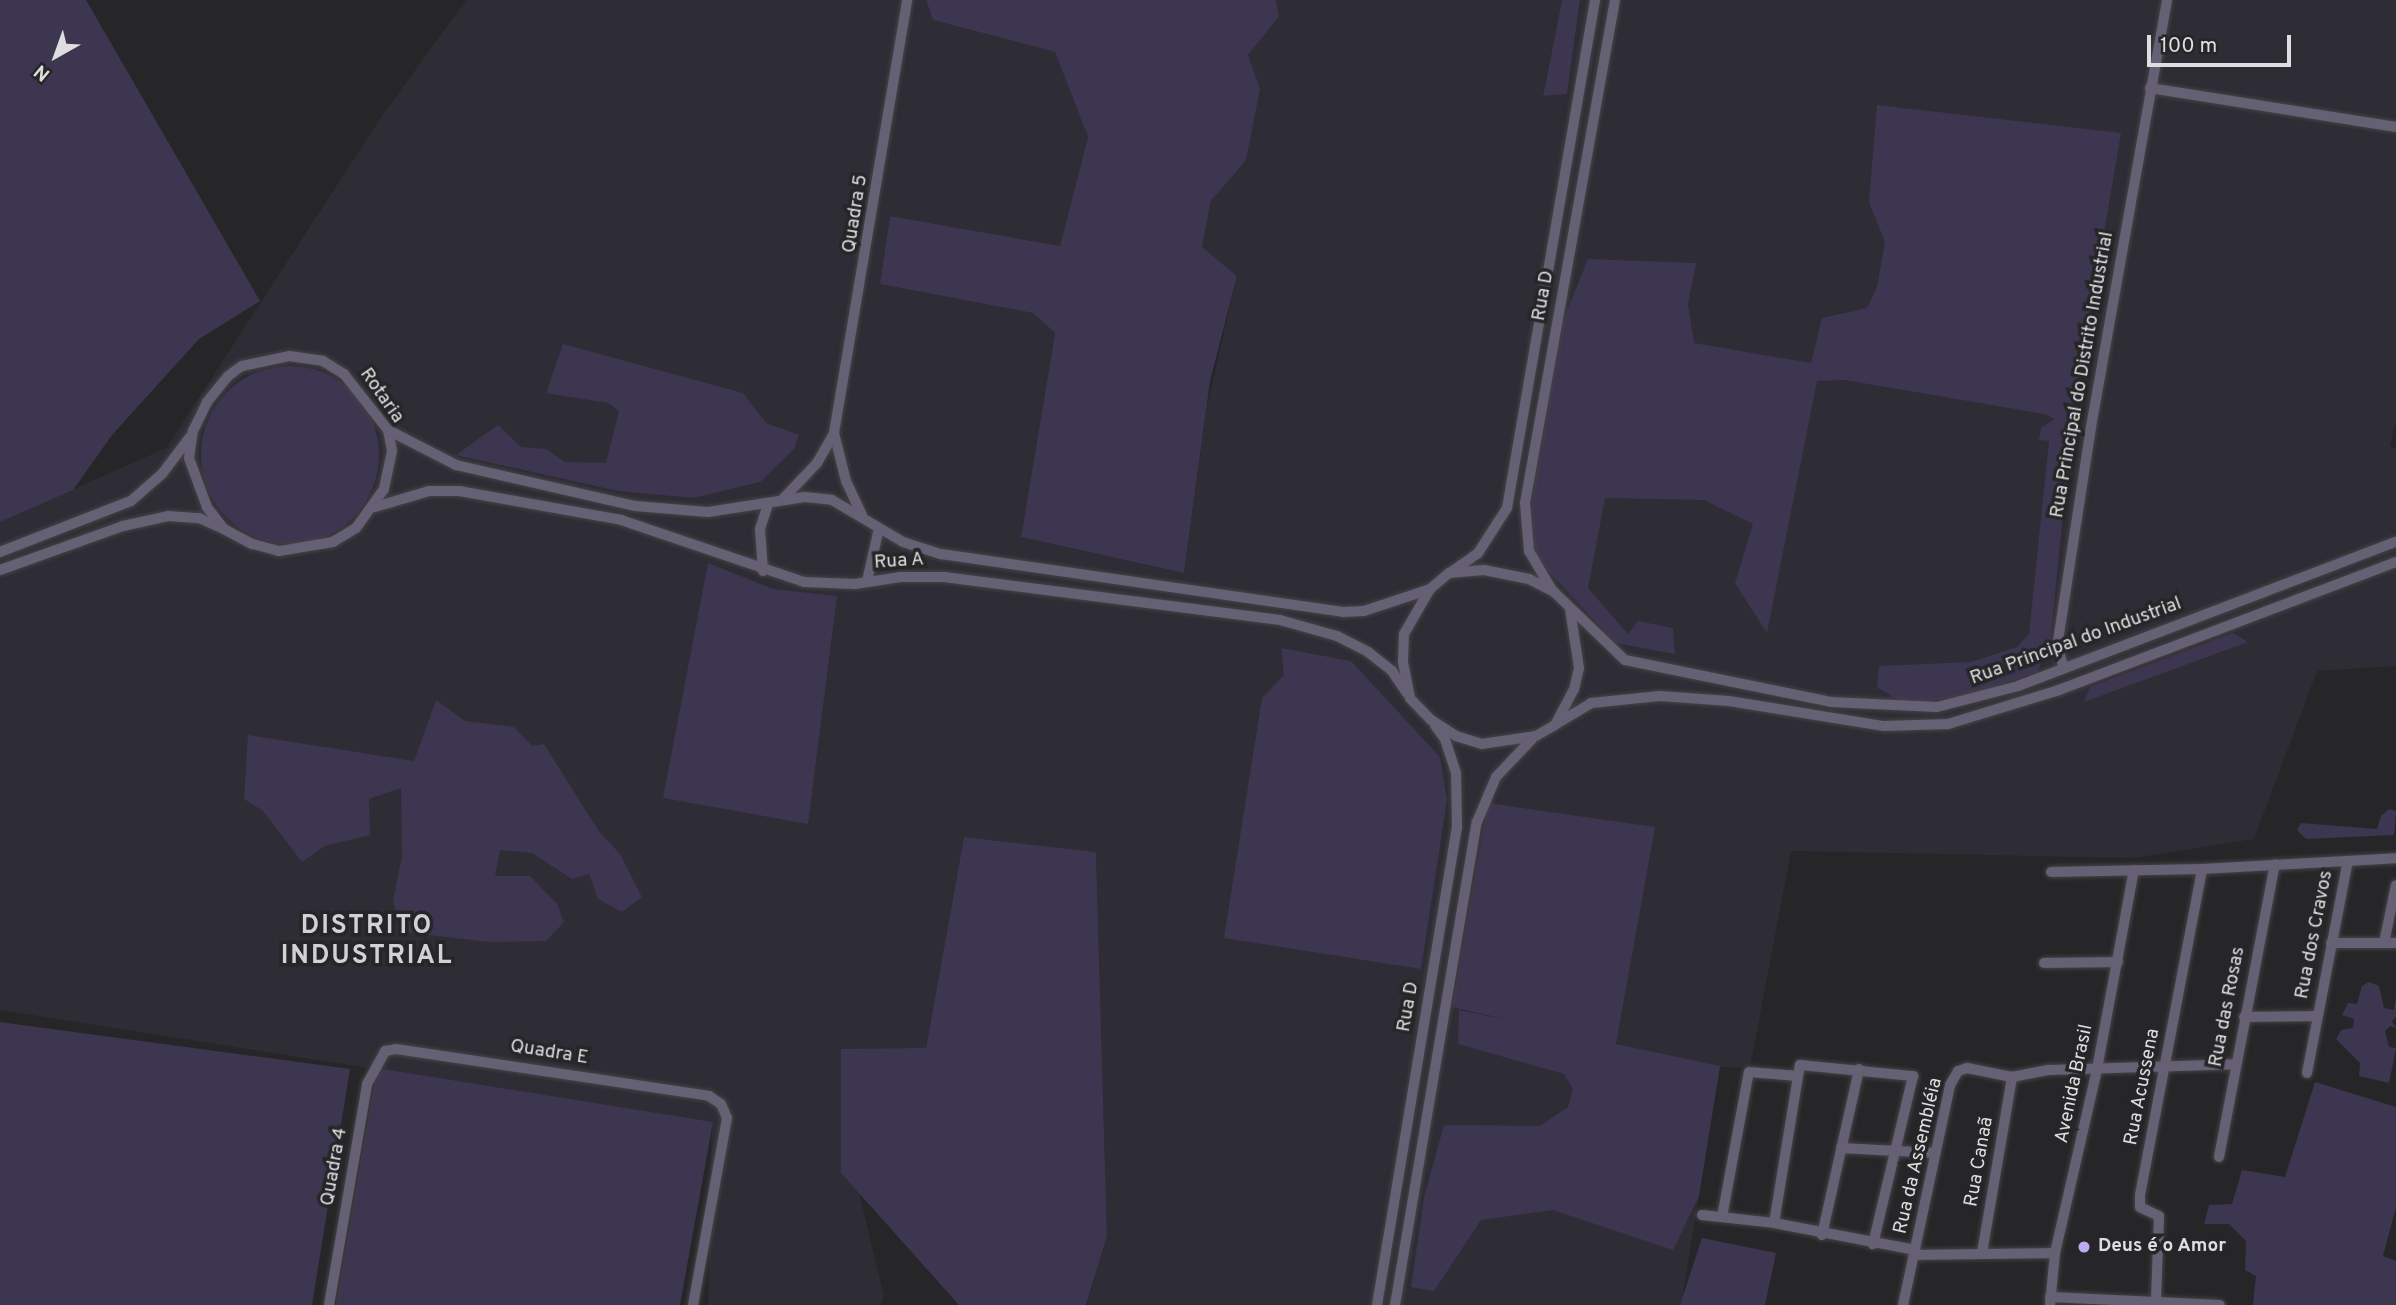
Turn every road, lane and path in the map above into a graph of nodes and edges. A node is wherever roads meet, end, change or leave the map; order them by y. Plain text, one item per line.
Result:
1 (907, 0) edge
2 (1595, 0) edge
3 (1615, 0) edge
4 (2166, 0) edge
5 (2150, 88) junction
6 (2396, 127) edge
7 (1562, 200) junction
8 (1577, 200) junction
9 (388, 430) junction
10 (193, 432) junction
11 (834, 433) junction
12 (782, 500) junction
13 (768, 504) junction
14 (375, 507) junction
15 (862, 516) junction
16 (879, 528) junction
17 (224, 529) junction
18 (2396, 542) edge
19 (0, 552) edge
20 (2396, 562) edge
21 (0, 570) edge
22 (763, 571) junction
23 (1449, 573) junction
24 (867, 581) junction
25 (1430, 590) junction
26 (1187, 591) junction
27 (1554, 592) junction
28 (1186, 606) junction
29 (1570, 609) junction
30 (2064, 668) junction
31 (1410, 698) junction
32 (1884, 708) junction
33 (1431, 720) junction
34 (1555, 724) junction
35 (1884, 726) junction
36 (1536, 736) junction
37 (2396, 858) edge
38 (2348, 861) junction
39 (2275, 864) junction
40 (2202, 869) junction
41 (2134, 870) junction
42 (2051, 872) dead end
43 (2396, 885) edge
44 (2331, 943) junction
45 (2390, 943) edge
46 (2118, 962) junction
47 (2044, 963) dead end
48 (2317, 1016) junction
49 (2244, 1017) junction
50 (396, 1049) joint
51 (2235, 1064) junction
52 (2164, 1065) junction
53 (1859, 1069) junction
54 (2097, 1069) junction
55 (2306, 1073) dead end
56 (1798, 1076) junction
57 (2012, 1077) junction
58 (1841, 1148) junction
59 (1403, 1152) junction
60 (1897, 1153) junction
61 (1935, 1153) junction
62 (1420, 1154) junction
63 (2219, 1157) dead end
64 (1702, 1215) dead end
65 (1722, 1217) junction
66 (1774, 1223) junction
67 (1822, 1235) junction
68 (1873, 1244) junction
69 (1915, 1252) junction
70 (1982, 1253) junction
71 (2056, 1253) junction
72 (2157, 1299) junction
73 (2050, 1301) edge
74 (2119, 1302) edge
75 (329, 1305) edge
76 (694, 1305) edge
77 (1377, 1305) edge
78 (1395, 1305) edge
79 (1903, 1305) edge
80 (2220, 1305) edge

1 - 11 street, Quadra 5
2 - 7 street, Rua D
3 - 8 street, Rua D
4 - 5 street, Rua Principal do Distrito Industrial
5 - 6 street
5 - 30 street, Rua Principal do Distrito Industrial
7 - 8 street
7 - 23 street, Rua D
8 - 27 street, Rua D
9 - 10 street, Rotaria
9 - 13 street, Rua A
9 - 14 street, Rotaria
10 - 17 street, Rotaria
10 - 19 street
11 - 12 street, Quadra 5
11 - 15 street, Quadra 5
12 - 13 street, Rua A
12 - 15 street, Rua A
13 - 22 street
14 - 17 street, Rotaria
14 - 22 street, Rua A
15 - 16 street, Rua A
16 - 24 street
16 - 26 street, Rua A
17 - 21 street
18 - 30 street, Rua Principal do Industrial
20 - 35 street, Rua Principal do Industrial
22 - 24 street, Rua A
23 - 25 street
23 - 27 street
24 - 28 street, Rua A
25 - 26 street, Rua A
25 - 31 street
26 - 28 street
27 - 29 street
28 - 31 street, Rua A
29 - 32 street, Rua Principal do Industrial
29 - 34 street
30 - 32 street, Rua Principal do Industrial
31 - 33 street
32 - 35 street
33 - 36 street
33 - 59 street, Rua D
34 - 35 street, Rua Principal do Industrial
34 - 36 street
36 - 62 street, Rua D
37 - 38 street
38 - 39 street
38 - 44 street, Rua dos Cravos
39 - 40 street
39 - 49 street, Rua das Rosas
40 - 41 street
40 - 52 street, Rua Acussena
41 - 42 street
41 - 46 street, Avenida Brasil
43 - 45 street
44 - 45 street
44 - 48 street, Rua dos Cravos
46 - 47 street
46 - 54 street, Avenida Brasil
48 - 49 street, Rua dos Cravos
48 - 55 street, Rua dos Cravos
49 - 51 street, Rua das Rosas
50 - 75 street, Quadra 4
50 - 76 street, Quadra E
51 - 52 street
51 - 63 street, Rua das Rosas
52 - 54 street
52 - 72 street, Rua Acussena
53 - 56 street
53 - 58 street
53 - 60 street
54 - 57 street
54 - 71 street, Avenida Brasil
56 - 65 street
56 - 66 street
57 - 61 street, Rua da Assembléia
57 - 70 street, Rua Canaã
58 - 60 street
58 - 67 street
59 - 62 street
59 - 77 street, Rua D
60 - 61 street
60 - 68 street
61 - 69 street, Rua da Assembléia
62 - 78 street, Rua D
64 - 65 street
65 - 66 street
66 - 67 street
67 - 68 street
68 - 69 street
69 - 70 street
69 - 79 street, Rua da Assembléia
70 - 71 street
71 - 73 street, Avenida Brasil
72 - 74 street
72 - 80 street
73 - 74 street

